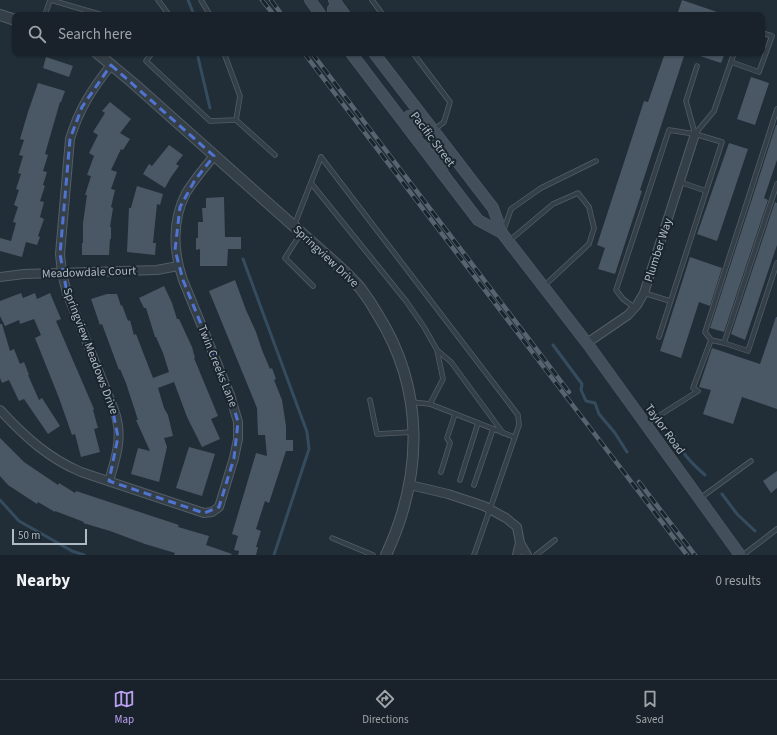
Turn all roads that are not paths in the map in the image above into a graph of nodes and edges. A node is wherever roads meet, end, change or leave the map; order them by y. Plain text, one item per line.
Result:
1 (50, 0) edge
2 (158, 0) edge
3 (201, 0) edge
4 (310, 0) edge
5 (372, 0) edge
6 (337, 1) edge
7 (46, 12) edge
8 (92, 12) edge
9 (167, 12) edge
10 (209, 12) edge
11 (319, 12) edge
12 (333, 12) edge
13 (343, 12) edge
14 (381, 12) edge
15 (0, 15) edge
16 (12, 19) edge
17 (765, 33) edge
18 (765, 55) edge
19 (100, 56) edge
20 (150, 56) edge
21 (225, 56) edge
22 (353, 56) edge
23 (376, 56) edge
24 (415, 56) edge
25 (733, 56) edge
26 (765, 56) edge
27 (731, 62) junction
28 (111, 65) junction
29 (697, 66) dead end
30 (391, 104) junction
31 (777, 109) edge
32 (236, 120) junction
33 (434, 131) junction
34 (696, 134) junction
35 (275, 155) dead end
36 (214, 156) junction
37 (596, 161) dead end
38 (442, 173) junction
39 (680, 182) junction
40 (311, 183) junction
41 (777, 184) edge
42 (706, 191) junction
43 (298, 229) junction
44 (506, 237) junction
45 (777, 262) edge
46 (178, 266) junction
47 (62, 273) junction
48 (0, 277) edge
49 (313, 286) dead end
50 (544, 286) junction
51 (644, 293) junction
52 (670, 302) junction
53 (635, 308) junction
54 (569, 319) joint
55 (659, 337) dead end
56 (710, 340) junction
57 (587, 343) junction
58 (724, 343) junction
59 (437, 350) junction
60 (370, 400) dead end
61 (410, 402) junction
62 (430, 404) junction
63 (0, 410) edge
64 (455, 414) junction
65 (478, 423) junction
66 (646, 425) junction
67 (493, 429) junction
68 (414, 432) junction
69 (503, 433) junction
70 (514, 437) junction
71 (751, 461) dead end
72 (441, 472) dead end
73 (460, 480) dead end
74 (109, 481) junction
75 (410, 485) junction
76 (474, 485) dead end
77 (699, 499) junction
78 (489, 509) junction
79 (777, 529) edge
80 (332, 538) dead end
81 (556, 540) dead end
82 (520, 543) junction
83 (373, 555) edge
84 (386, 555) edge
85 (474, 555) edge
86 (517, 555) edge
87 (527, 555) edge
88 (536, 555) edge
89 (742, 555) edge

1 - 7 lane
1 - 8 lane
2 - 9 lane
3 - 10 lane
4 - 11 main road
5 - 14 lane
6 - 12 main road
6 - 13 main road
15 - 16 street
17 - 18 lane
19 - 28 street, Springview Drive
20 - 32 lane
21 - 32 lane
22 - 30 main road, Pacific Street
23 - 33 main road, Pacific Street
24 - 33 lane
25 - 27 lane
26 - 27 lane
27 - 34 lane
28 - 36 street, Springview Drive
28 - 47 street, Springview Meadows Drive
29 - 34 lane
30 - 33 main road
30 - 38 main road, Pacific Street
31 - 56 lane
32 - 35 lane
33 - 38 main road
33 - 44 main road, Pacific Street
34 - 39 street, Plumber Way
34 - 42 lane
34 - 53 lane
36 - 43 street, Springview Drive
36 - 46 street, Twin Creeks Lane
37 - 44 lane
38 - 44 main road, Pacific Street
39 - 42 lane
39 - 51 street, Plumber Way
40 - 43 lane
40 - 59 lane
40 - 70 lane
41 - 58 lane
42 - 52 lane
43 - 49 lane
43 - 61 street, Springview Drive
44 - 50 main road, Pacific Street
44 - 50 lane
45 - 58 lane
46 - 47 street, Meadowdale Court
46 - 74 street, Twin Creeks Lane
47 - 48 street, Meadowdale Court
47 - 74 street, Springview Meadows Drive
50 - 54 main road, Pacific Street
51 - 52 lane
51 - 53 street, Plumber Way
52 - 55 lane
53 - 57 street, Plumber Way
54 - 57 main road, Taylor Road
56 - 58 lane
56 - 66 lane
57 - 66 main road, Taylor Road
59 - 62 lane
59 - 69 lane
60 - 68 lane
61 - 62 lane
61 - 68 street, Springview Drive
62 - 64 lane
63 - 74 street, Twin Creeks Lane
64 - 65 lane
64 - 72 lane
65 - 67 lane
65 - 73 lane
66 - 77 main road, Taylor Road
67 - 69 lane
67 - 76 lane
68 - 75 street, Springview Drive
69 - 70 lane
70 - 78 lane
71 - 77 lane
75 - 78 street
75 - 84 street, Springview Drive
77 - 89 main road, Taylor Road
78 - 82 street
78 - 85 lane
79 - 89 lane
80 - 83 lane
81 - 88 lane
82 - 86 street
82 - 87 street

